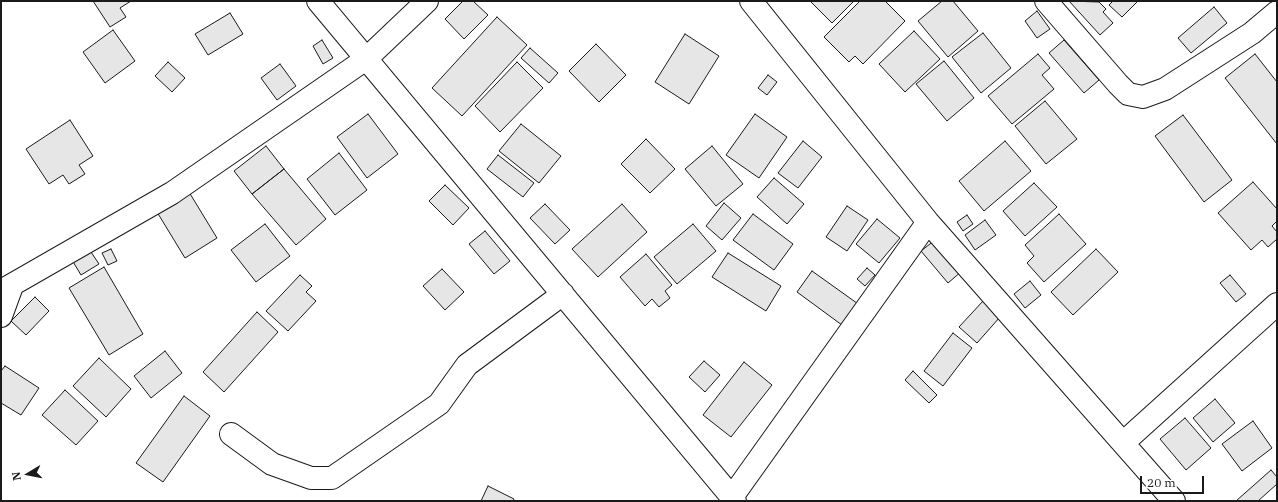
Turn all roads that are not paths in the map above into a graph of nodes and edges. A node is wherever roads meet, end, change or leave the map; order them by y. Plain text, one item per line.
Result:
1 (318, 1) edge
2 (428, 1) edge
3 (751, 1) edge
4 (1046, 1) edge
5 (1277, 12) edge
6 (366, 59) junction
7 (928, 222) junction
8 (4, 289) edge
9 (563, 294) junction
10 (1277, 304) edge
11 (1, 316) edge
12 (231, 434) dead end
13 (1123, 443) junction
14 (734, 499) edge
15 (1174, 501) edge

1 - 6 street
2 - 6 street
3 - 7 street
4 - 5 street
6 - 8 street
6 - 9 street
7 - 13 street
7 - 14 street
8 - 11 street
9 - 12 street
9 - 14 street
10 - 13 street
13 - 15 street

